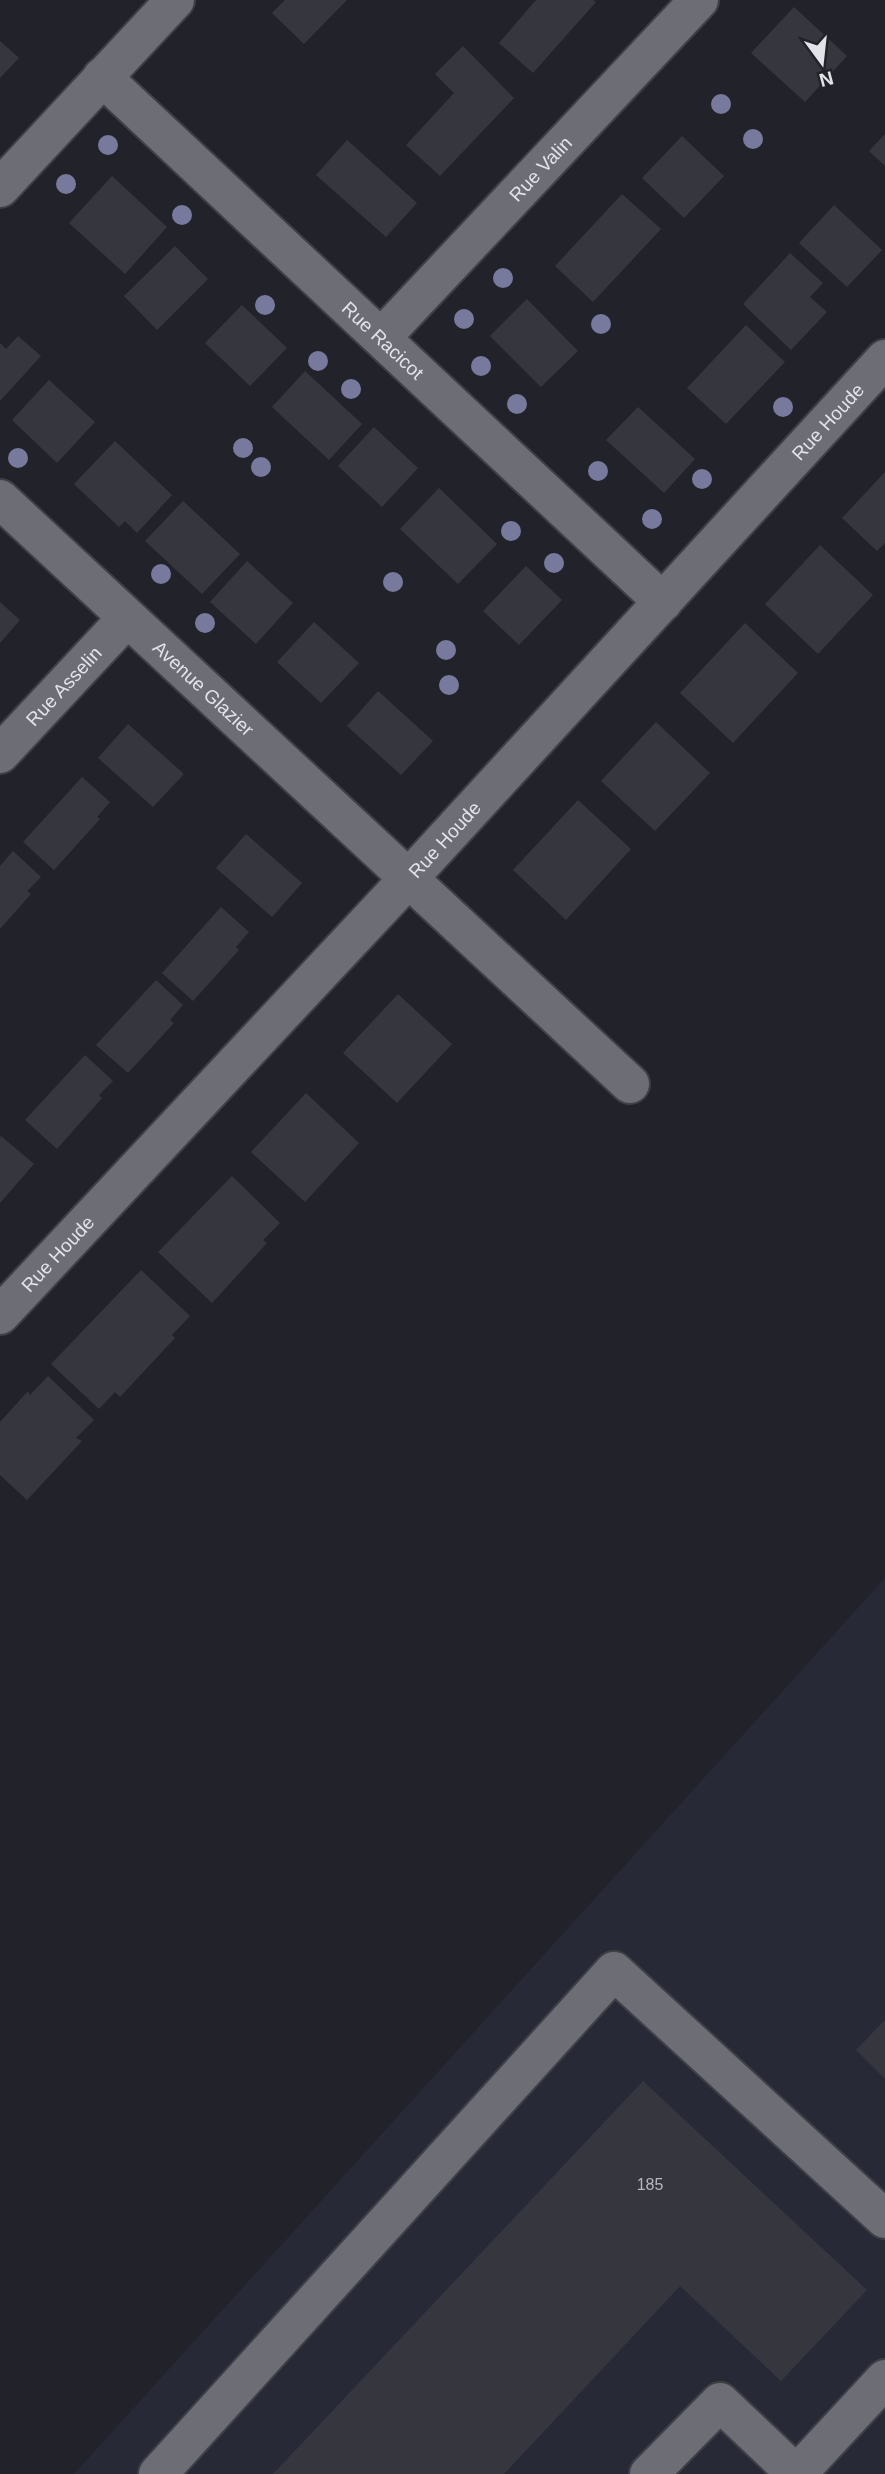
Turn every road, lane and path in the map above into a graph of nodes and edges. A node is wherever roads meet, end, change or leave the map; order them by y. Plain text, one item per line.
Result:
1 (175, 0) edge
2 (699, 0) edge
3 (102, 77) junction
4 (0, 188) edge
5 (382, 337) junction
6 (885, 359) edge
7 (0, 499) edge
8 (663, 602) junction
9 (127, 618) junction
10 (0, 754) edge
11 (409, 878) junction
12 (629, 1084) dead end
13 (0, 1315) edge
14 (885, 2219) edge
15 (885, 2379) edge
16 (158, 2474) edge
17 (649, 2474) edge
18 (796, 2474) edge

1 - 3 street
2 - 5 street, Rue Valin
3 - 4 street
3 - 5 street, Rue Racicot
5 - 8 street, Rue Racicot
6 - 8 street, Rue Houde
7 - 9 street, Avenue Glazier
8 - 11 street, Rue Houde
9 - 10 street, Rue Asselin
9 - 11 street, Avenue Glazier
11 - 12 street, Avenue Glazier
11 - 13 street, Rue Houde
14 - 16 street
15 - 18 street
17 - 18 street

